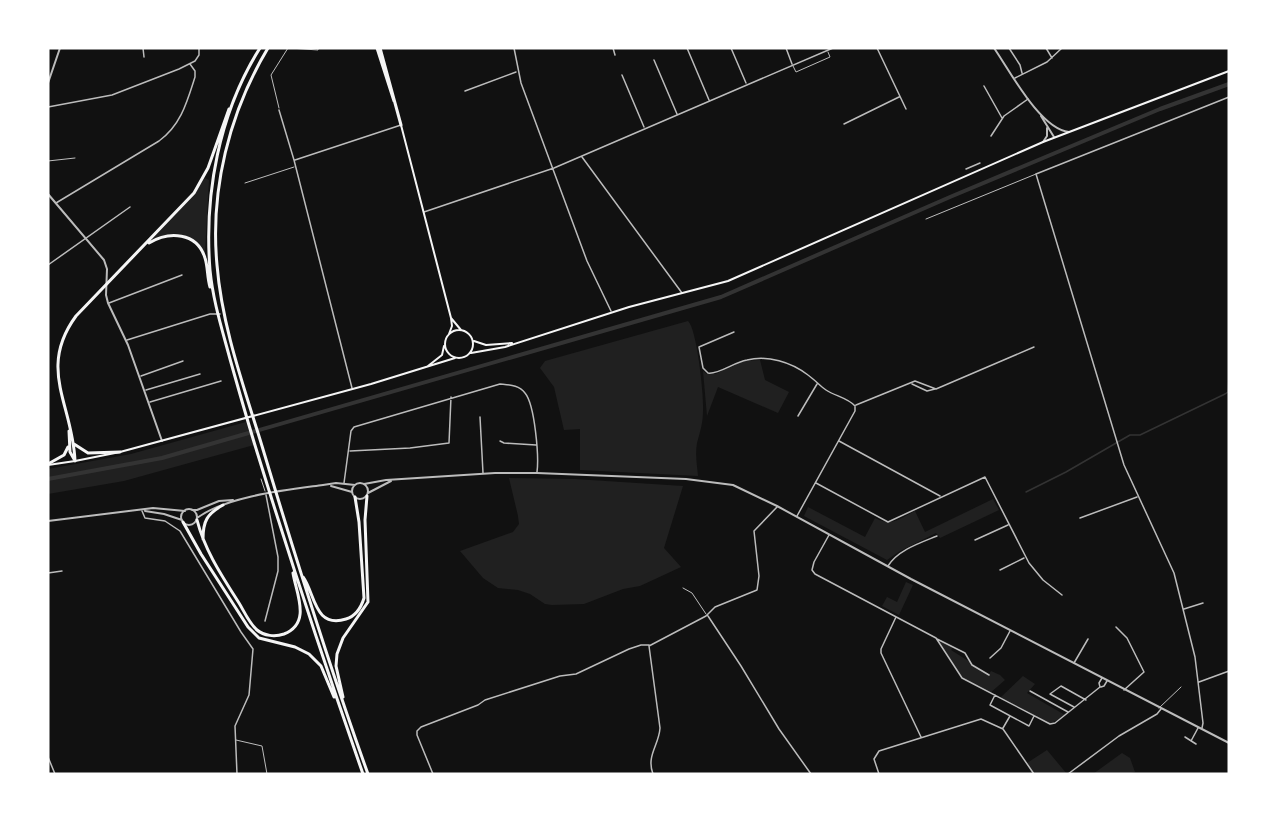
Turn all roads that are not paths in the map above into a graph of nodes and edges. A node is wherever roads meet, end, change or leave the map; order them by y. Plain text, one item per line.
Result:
1 (60, 48) edge
2 (143, 48) edge
3 (198, 48) edge
4 (260, 48) edge
5 (268, 48) edge
6 (288, 48) edge
7 (318, 48) edge
8 (378, 48) edge
9 (514, 48) edge
10 (613, 48) edge
11 (687, 48) edge
12 (730, 48) edge
13 (786, 48) edge
14 (832, 48) edge
15 (877, 48) edge
16 (994, 48) edge
17 (1009, 48) edge
18 (1046, 48) edge
19 (1062, 48) edge
20 (828, 50) junction
21 (615, 55) dead end
22 (144, 57) dead end
23 (1052, 58) junction
24 (654, 60) dead end
25 (190, 64) junction
26 (793, 65) junction
27 (1228, 71) edge
28 (517, 72) junction
29 (1022, 74) junction
30 (622, 75) dead end
31 (50, 76) edge
32 (1015, 78) junction
33 (48, 83) edge
34 (746, 85) junction
35 (984, 86) dead end
36 (465, 91) dead end
37 (235, 97) junction
38 (900, 97) junction
39 (1229, 97) edge
40 (1028, 98) junction
41 (709, 100) junction
42 (48, 107) edge
43 (906, 109) dead end
44 (279, 110) joint
45 (677, 114) junction
46 (1040, 114) junction
47 (1003, 118) junction
48 (844, 124) dead end
49 (401, 125) junction
50 (1052, 125) junction
51 (644, 128) junction
52 (1047, 129) junction
53 (1069, 132) junction
54 (991, 136) dead end
55 (1055, 137) junction
56 (1043, 142) junction
57 (582, 156) junction
58 (75, 158) dead end
59 (294, 160) junction
60 (48, 161) edge
61 (980, 163) dead end
62 (296, 166) junction
63 (554, 168) junction
64 (966, 169) dead end
65 (1036, 174) junction
66 (245, 183) dead end
67 (48, 194) edge
68 (56, 203) junction
69 (130, 207) dead end
70 (424, 212) junction
71 (926, 219) dead end
72 (86, 238) junction
73 (144, 245) junction
74 (48, 265) edge
75 (182, 275) dead end
76 (213, 294) junction
77 (683, 294) junction
78 (108, 303) junction
79 (612, 313) junction
80 (220, 314) dead end
81 (451, 318) junction
82 (461, 330) junction
83 (734, 332) dead end
84 (449, 334) junction
85 (126, 340) junction
86 (474, 341) junction
87 (445, 343) junction
88 (515, 343) junction
89 (1034, 347) dead end
90 (471, 353) junction
91 (455, 358) junction
92 (183, 361) dead end
93 (425, 367) junction
94 (200, 374) dead end
95 (140, 376) junction
96 (221, 381) dead end
97 (818, 383) junction
98 (909, 384) junction
99 (352, 389) junction
100 (936, 389) junction
101 (145, 391) junction
102 (451, 398) junction
103 (149, 402) junction
104 (855, 405) junction
105 (798, 416) dead end
106 (480, 417) dead end
107 (69, 426) junction
108 (162, 441) junction
109 (500, 441) dead end
110 (839, 441) junction
111 (74, 444) junction
112 (69, 445) junction
113 (537, 445) junction
114 (349, 451) junction
115 (120, 452) junction
116 (75, 461) junction
117 (48, 464) edge
118 (537, 473) junction
119 (483, 474) junction
120 (261, 479) dead end
121 (391, 481) junction
122 (816, 483) junction
123 (344, 484) junction
124 (364, 484) junction
125 (329, 485) junction
126 (355, 485) junction
127 (352, 492) junction
128 (368, 494) junction
129 (266, 495) junction
130 (355, 497) junction
131 (940, 497) junction
132 (1137, 497) junction
133 (239, 500) junction
134 (223, 505) junction
135 (777, 506) junction
136 (192, 510) junction
137 (142, 511) junction
138 (185, 511) junction
139 (797, 517) junction
140 (1080, 518) dead end
141 (197, 519) junction
142 (48, 521) edge
143 (183, 521) junction
144 (1008, 525) junction
145 (829, 534) junction
146 (937, 536) dead end
147 (975, 540) dead end
148 (203, 541) junction
149 (1025, 558) junction
150 (291, 562) junction
151 (888, 567) junction
152 (1000, 570) dead end
153 (62, 571) dead end
154 (48, 573) edge
155 (302, 576) junction
156 (682, 588) dead end
157 (1062, 595) dead end
158 (1203, 603) dead end
159 (1184, 610) junction
160 (708, 616) junction
161 (896, 617) junction
162 (265, 621) dead end
163 (1116, 627) dead end
164 (1011, 631) junction
165 (936, 638) junction
166 (1088, 639) dead end
167 (649, 646) junction
168 (990, 658) dead end
169 (1074, 663) junction
170 (1229, 672) edge
171 (989, 675) dead end
172 (1102, 678) junction
173 (1107, 681) junction
174 (1198, 683) junction
175 (1100, 687) junction
176 (1181, 687) dead end
177 (1124, 690) junction
178 (1030, 691) dead end
179 (1050, 694) junction
180 (995, 695) junction
181 (1045, 699) junction
182 (1086, 700) junction
183 (341, 706) junction
184 (1075, 708) junction
185 (1160, 709) junction
186 (1069, 712) junction
187 (1035, 715) junction
188 (1010, 716) junction
189 (1200, 728) junction
190 (1003, 729) junction
191 (1185, 737) dead end
192 (921, 738) junction
193 (236, 740) junction
194 (1191, 741) junction
195 (1229, 743) edge
196 (1196, 744) dead end
197 (48, 757) edge
198 (55, 774) edge
199 (237, 774) edge
200 (267, 774) edge
201 (363, 774) edge
202 (368, 774) edge
203 (433, 774) edge
204 (653, 774) edge
205 (811, 774) edge
206 (879, 774) edge
207 (1034, 774) edge
208 (1068, 774) edge

1 - 31 street
2 - 22 street
3 - 25 street
4 - 37 highway
5 - 155 highway
6 - 7 lane
6 - 44 lane
8 - 49 highway
9 - 28 street
10 - 21 street
11 - 41 street
12 - 34 street
13 - 26 street
14 - 20 street
15 - 38 street
16 - 32 street
17 - 29 street
18 - 23 street
19 - 23 street
20 - 26 street
20 - 26 lane
23 - 29 street
24 - 45 street
25 - 42 street
25 - 68 street
26 - 34 street
27 - 53 main road
28 - 36 street
28 - 63 street
29 - 32 street
30 - 51 street
31 - 33 street
32 - 40 street
34 - 41 street
35 - 47 street
37 - 73 highway
37 - 76 highway
38 - 43 street
38 - 48 street
39 - 65 street
40 - 46 street
40 - 47 street
41 - 45 street
44 - 59 street
45 - 51 street
46 - 50 street
46 - 52 street
47 - 54 street
49 - 59 street
49 - 70 main road
50 - 53 street
50 - 55 street
51 - 57 street
52 - 55 street
52 - 56 street
53 - 55 main road
55 - 56 main road
56 - 77 main road
57 - 63 street
57 - 77 street
58 - 60 lane
59 - 62 street
61 - 64 street
62 - 66 lane
62 - 99 street
63 - 70 street
63 - 79 street
65 - 71 lane
65 - 132 street
67 - 68 street
68 - 72 street
69 - 72 street
70 - 81 main road
72 - 74 street
72 - 78 street
73 - 76 highway
73 - 107 highway
75 - 78 street
76 - 150 highway
77 - 79 main road
78 - 85 street
79 - 88 main road
80 - 85 street
81 - 82 main road
81 - 84 main road
82 - 84 main road
82 - 86 main road
83 - 97 street
84 - 87 main road
85 - 95 street
86 - 88 main road
86 - 90 main road
87 - 91 main road
87 - 93 main road
88 - 90 main road
89 - 100 street
90 - 91 main road
91 - 93 main road
92 - 95 street
93 - 99 main road
94 - 101 street
95 - 101 street
96 - 103 street
97 - 104 street
97 - 105 street
98 - 100 street
98 - 100 street
98 - 104 street
99 - 108 main road
101 - 103 street
102 - 113 street
102 - 114 street
102 - 114 street
103 - 108 street
104 - 110 street
106 - 119 street
107 - 111 highway
107 - 112 highway
108 - 115 main road
109 - 113 street
110 - 122 street
110 - 131 street
111 - 115 highway
111 - 116 highway
112 - 116 highway
112 - 117 highway
113 - 118 street
114 - 123 street
115 - 116 main road
116 - 117 main road
118 - 119 street
118 - 135 street
119 - 121 street
120 - 129 lane
121 - 124 street
121 - 128 street
122 - 131 street
122 - 139 street
123 - 125 street
123 - 126 street
124 - 126 street
124 - 128 street
125 - 127 street
125 - 129 street
126 - 127 street
127 - 130 street
128 - 130 street
128 - 183 highway
129 - 133 street
129 - 162 street
130 - 155 highway
131 - 144 street
132 - 140 street
132 - 159 street
133 - 134 street
133 - 136 street
134 - 141 street
134 - 148 highway
135 - 139 street
135 - 160 street
136 - 138 street
136 - 141 street
137 - 138 street
137 - 142 street
137 - 143 street
137 - 193 street
138 - 143 street
139 - 145 street
141 - 143 street
141 - 148 highway
143 - 183 highway
144 - 147 street
144 - 149 street
145 - 151 street
145 - 161 street
146 - 151 street
148 - 150 highway
149 - 152 street
149 - 157 street
150 - 183 highway
151 - 164 street
153 - 154 street
155 - 183 highway
156 - 160 lane
158 - 159 street
159 - 174 street
160 - 167 street
160 - 205 street
161 - 165 street
161 - 192 street
163 - 177 street
164 - 168 street
164 - 169 street
165 - 171 street
165 - 180 street
166 - 169 street
167 - 203 street
167 - 204 street
169 - 172 street
170 - 174 street
172 - 173 street
172 - 175 street
173 - 175 street
173 - 177 street
174 - 189 street
175 - 182 street
176 - 185 lane
177 - 185 street
178 - 181 street
179 - 181 street
179 - 182 street
179 - 184 street
180 - 187 street
180 - 188 street
181 - 186 street
182 - 184 street
183 - 201 highway
183 - 202 highway
184 - 186 street
185 - 189 street
185 - 208 street
186 - 187 street
187 - 188 street
188 - 190 street
189 - 194 street
189 - 195 street
190 - 192 street
190 - 207 street
191 - 194 street
192 - 206 street
193 - 199 street
193 - 200 lane
194 - 196 street
197 - 198 street

